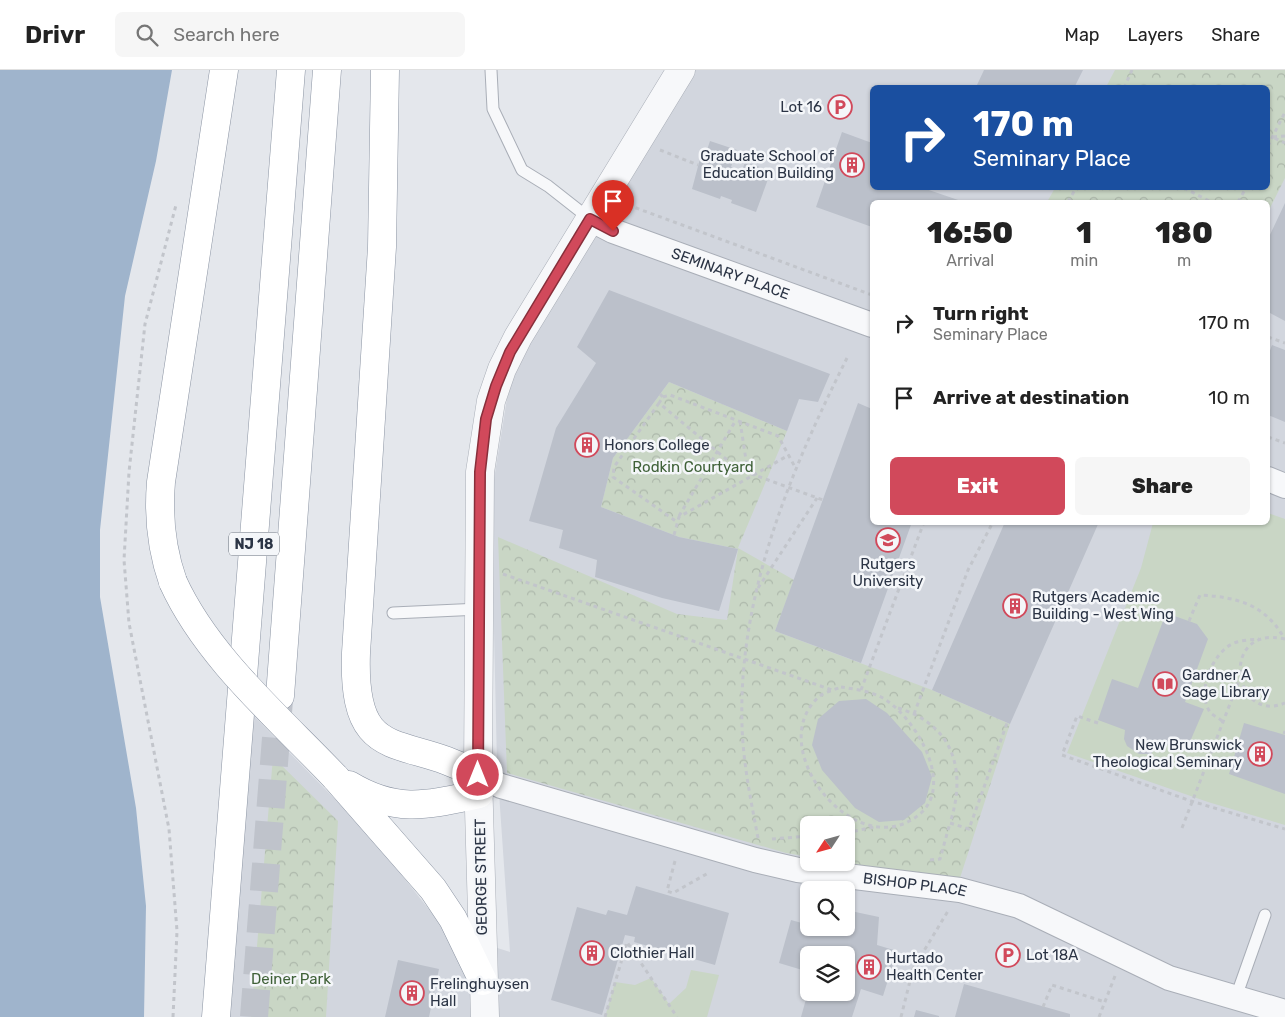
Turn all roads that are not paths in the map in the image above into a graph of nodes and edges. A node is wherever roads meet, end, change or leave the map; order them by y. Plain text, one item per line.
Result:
1 (224, 70) edge
2 (291, 70) edge
3 (327, 70) edge
4 (385, 70) edge
5 (490, 70) edge
6 (681, 70) edge
7 (590, 219) junction
8 (870, 324) edge
9 (1270, 480) edge
10 (1285, 486) edge
11 (480, 609) junction
12 (393, 613) dead end
13 (280, 696) tunnel mouth
14 (335, 777) junction
15 (479, 784) junction
16 (1265, 915) dead end
17 (483, 981) junction
18 (1236, 997) junction
19 (1285, 1012) edge
20 (216, 1017) edge
21 (485, 1017) edge

1 - 14 highway, bridge
2 - 20 highway, NJ 18
3 - 13 highway, NJ 18
4 - 15 highway
5 - 7 lane
6 - 7 street, GEORGE STREET
7 - 8 street, SEMINARY PLACE
7 - 11 street, GEORGE STREET
9 - 10 street
11 - 12 lane
11 - 15 street, GEORGE STREET
14 - 15 highway
14 - 17 highway
15 - 17 street, GEORGE STREET
15 - 18 street, BISHOP PLACE
16 - 18 lane
17 - 21 street, GEORGE STREET
18 - 19 street, BISHOP PLACE

